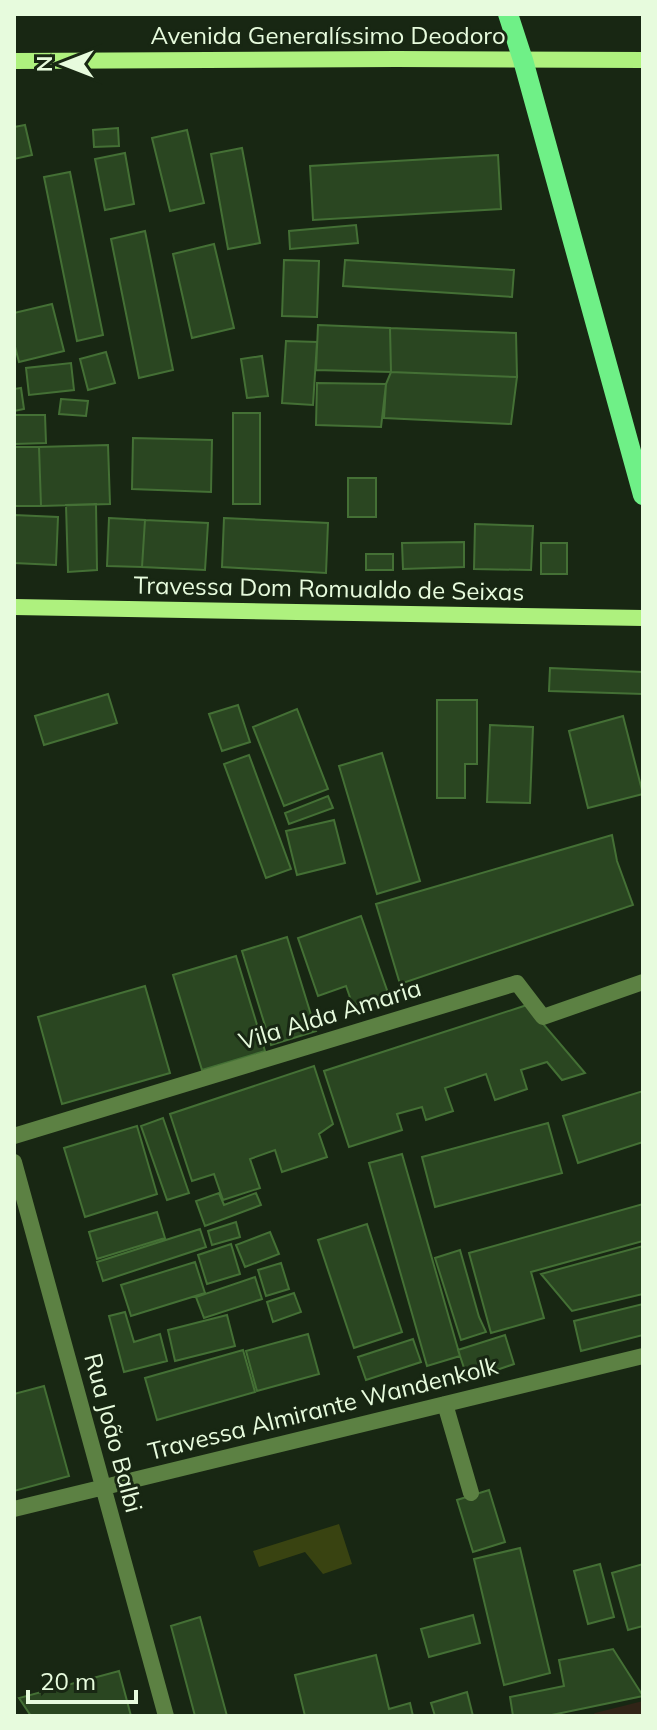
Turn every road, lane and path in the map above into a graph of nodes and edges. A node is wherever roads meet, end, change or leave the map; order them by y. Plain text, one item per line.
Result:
1 (508, 14) edge
2 (523, 60) junction
3 (643, 60) edge
4 (14, 61) edge
5 (643, 495) edge
6 (14, 607) edge
7 (643, 618) edge
8 (643, 982) edge
9 (14, 1136) edge
10 (14, 1162) edge
11 (643, 1356) edge
12 (445, 1404) junction
13 (103, 1487) junction
14 (471, 1493) dead end
15 (14, 1509) edge
16 (166, 1716) edge

1 - 2 main road
2 - 3 street, Avenida Generalíssimo Deodoro
2 - 4 street, Avenida Generalíssimo Deodoro
2 - 5 main road
6 - 7 street, Travessa Dom Romualdo de Seixas
8 - 9 street, Vila Alda Amaria
10 - 13 street, Rua João Balbi
11 - 12 street, Travessa Almirante Wandenkolk
12 - 13 street, Travessa Almirante Wandenkolk
12 - 14 street
13 - 15 street, Travessa Almirante Wandenkolk
13 - 16 street, Rua João Balbi

